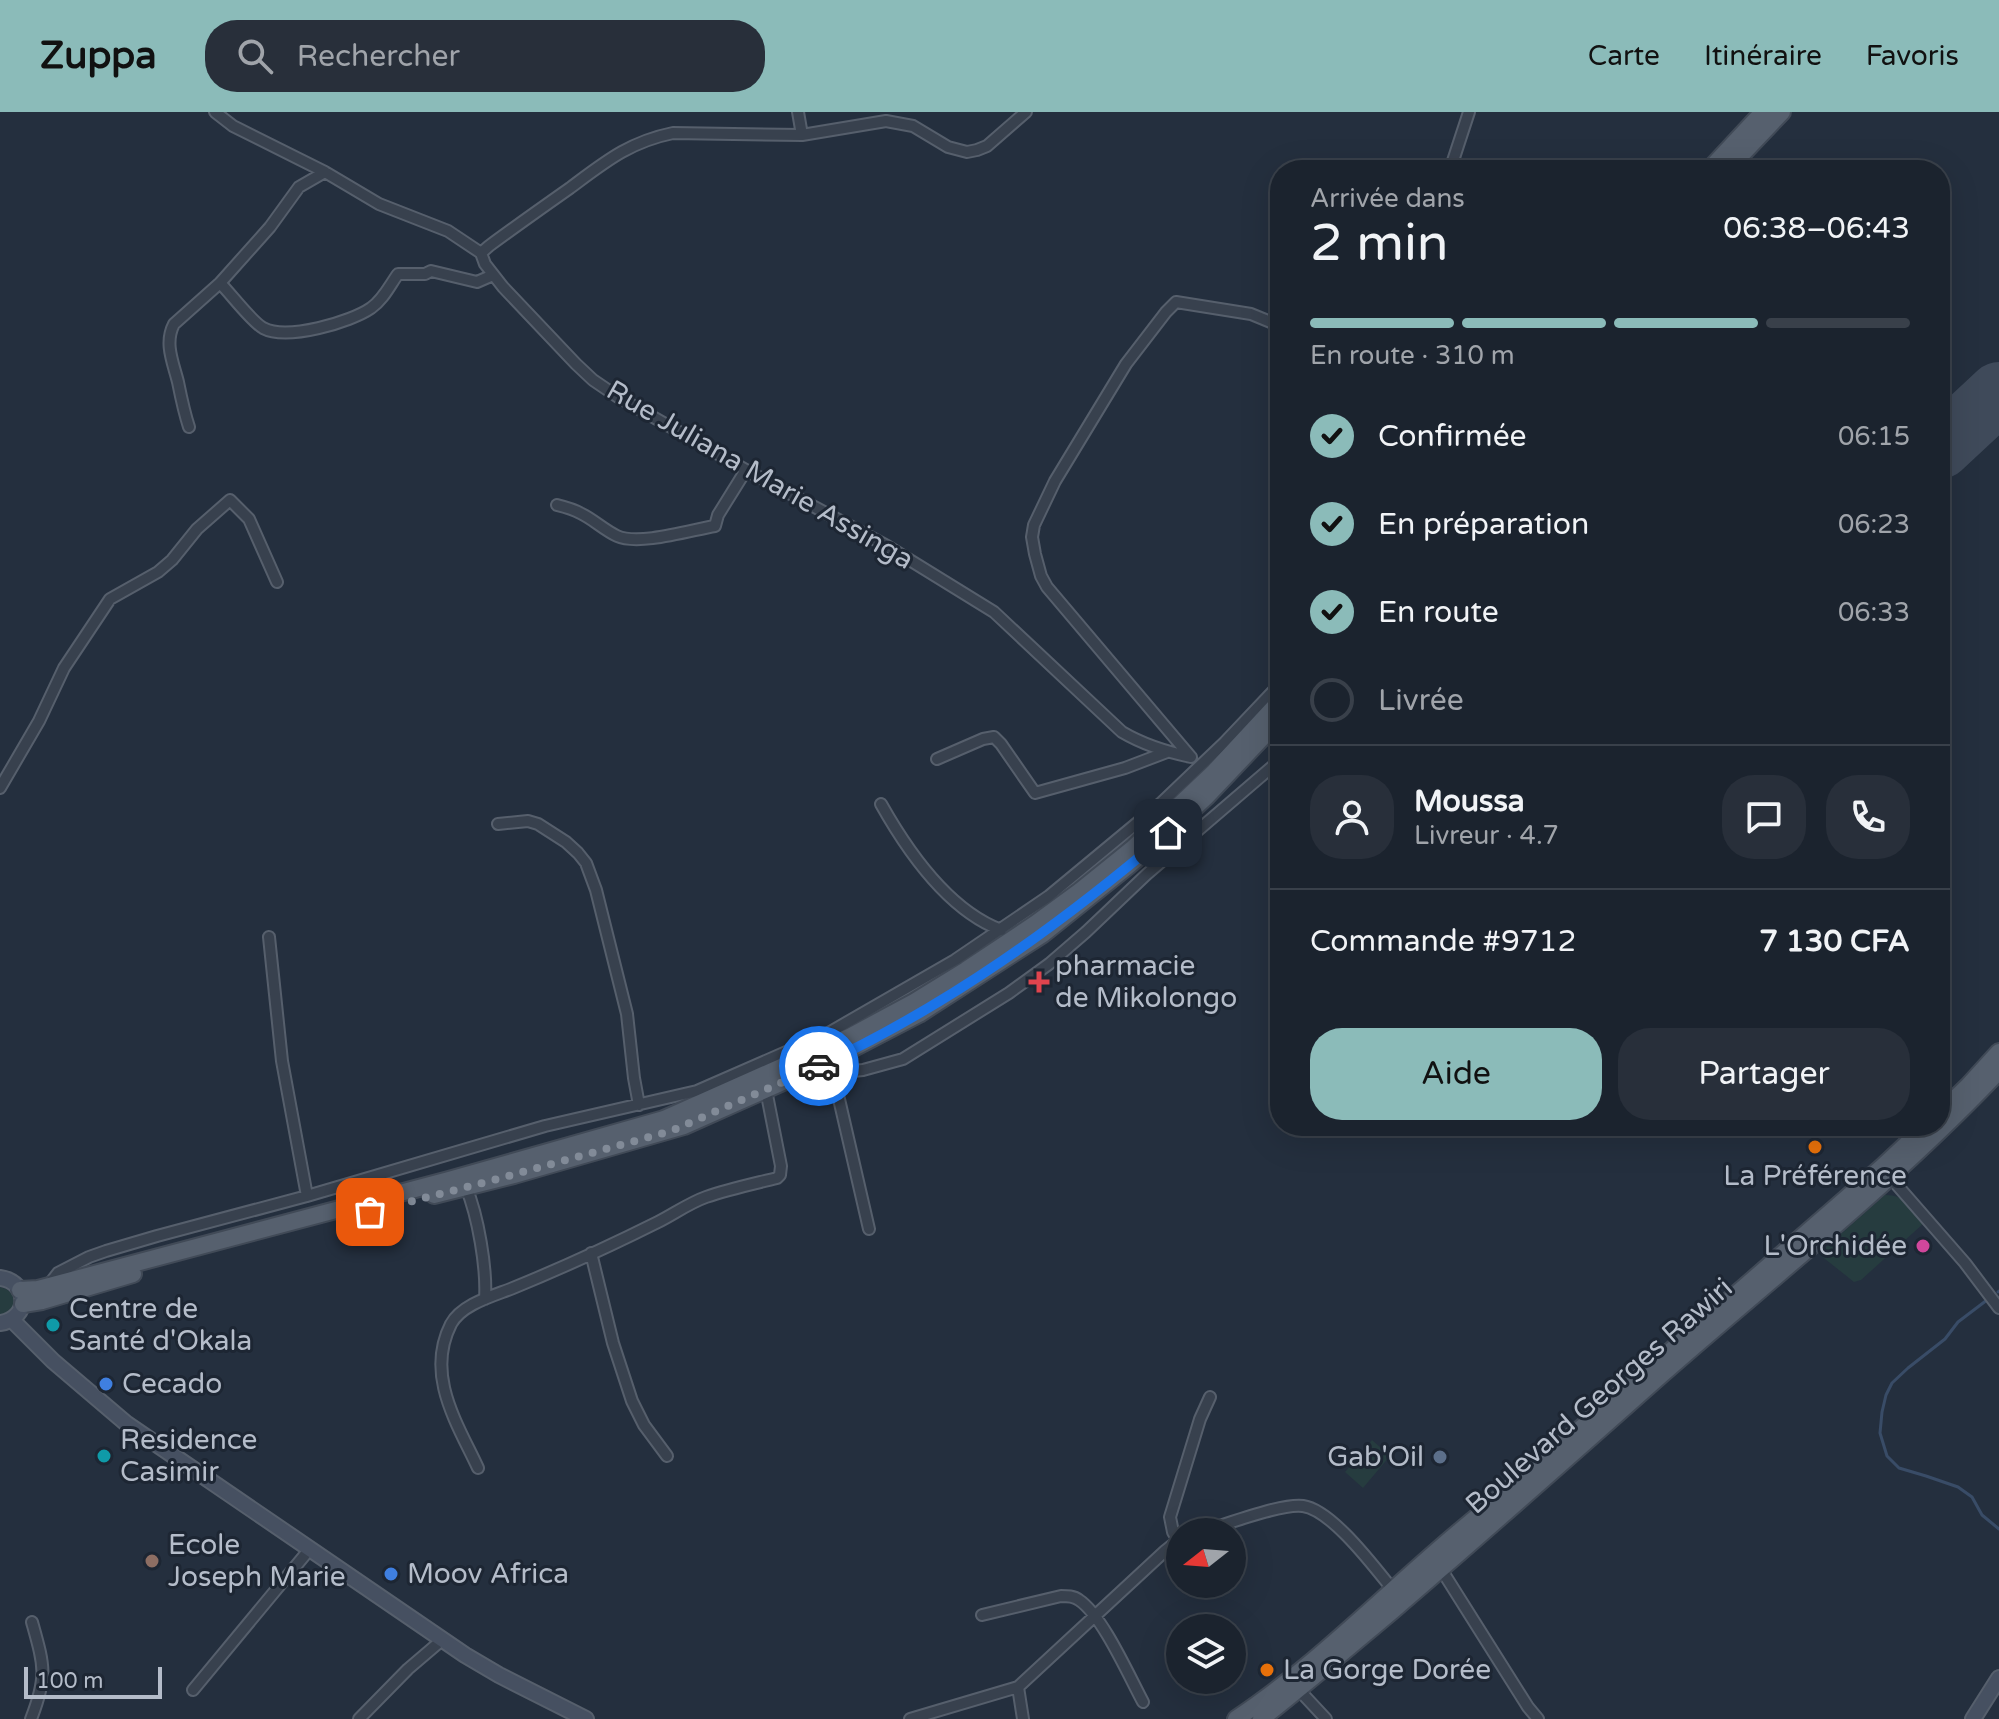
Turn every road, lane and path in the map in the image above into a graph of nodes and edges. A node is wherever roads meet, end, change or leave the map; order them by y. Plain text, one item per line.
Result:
1 (215, 112) edge
2 (798, 112) edge
3 (1026, 112) edge
4 (1469, 112) edge
5 (1763, 112) edge
6 (1782, 112) edge
7 (802, 135) junction
8 (1453, 160) edge
9 (1718, 160) edge
10 (1736, 160) edge
11 (325, 172) junction
12 (481, 253) junction
13 (493, 275) junction
14 (220, 283) junction
15 (1270, 322) edge
16 (189, 427) dead end
17 (746, 470) junction
18 (557, 505) dead end
19 (277, 582) dead end
20 (1270, 694) edge
21 (1270, 712) edge
22 (1270, 730) edge
23 (1167, 752) junction
24 (1191, 757) junction
25 (937, 759) dead end
26 (1200, 767) junction
27 (1270, 769) edge
28 (0, 788) edge
29 (881, 804) dead end
30 (498, 824) dead end
31 (1001, 930) junction
32 (269, 937) dead end
33 (1999, 1052) edge
34 (812, 1069) junction
35 (1999, 1071) edge
36 (833, 1073) junction
37 (766, 1090) junction
38 (1950, 1103) edge
39 (639, 1105) junction
40 (1950, 1121) edge
41 (1915, 1136) edge
42 (1935, 1136) edge
43 (1890, 1177) junction
44 (466, 1187) junction
45 (307, 1196) junction
46 (869, 1229) dead end
47 (591, 1253) junction
48 (0, 1278) edge
49 (48, 1286) junction
50 (21, 1297) junction
51 (485, 1299) junction
52 (1999, 1308) edge
53 (6, 1321) edge
54 (1210, 1397) dead end
55 (667, 1456) dead end
56 (478, 1468) dead end
57 (1170, 1518) edge
58 (1245, 1518) edge
59 (309, 1550) junction
60 (1166, 1552) edge
61 (1441, 1569) junction
62 (1393, 1590) junction
63 (982, 1615) dead end
64 (1095, 1615) junction
65 (32, 1622) dead end
66 (442, 1640) junction
67 (1999, 1678) edge
68 (1018, 1687) junction
69 (193, 1690) dead end
70 (1299, 1690) junction
71 (1143, 1702) dead end
72 (31, 1719) edge
73 (359, 1719) edge
74 (586, 1719) edge
75 (910, 1719) edge
76 (1023, 1719) edge
77 (1236, 1719) edge
78 (1261, 1719) edge
79 (1326, 1719) edge
80 (1538, 1719) edge
81 (1973, 1719) edge

1 - 11 street, Rue Juliana Marie Assinga
2 - 7 street
3 - 7 street
4 - 8 street
5 - 9 main road
6 - 10 main road
7 - 12 street
11 - 12 street, Rue Juliana Marie Assinga
11 - 14 street
12 - 13 street, Rue Juliana Marie Assinga
13 - 14 street
13 - 17 street, Rue Juliana Marie Assinga
14 - 16 street
15 - 24 street
17 - 18 street
17 - 23 street, Rue Juliana Marie Assinga
19 - 28 street
20 - 26 street
21 - 49 main road
22 - 34 main road
23 - 24 street, Rue Juliana Marie Assinga
23 - 25 street
24 - 26 street
26 - 31 street
27 - 36 street
29 - 31 street
30 - 39 street
31 - 39 street
32 - 45 street
33 - 38 main road
34 - 36 street
34 - 37 main road
35 - 40 main road, Boulevard Georges Rawiri
36 - 46 street
37 - 44 main road
37 - 47 street
39 - 45 street
41 - 62 main road, Boulevard Georges Rawiri
42 - 43 main road, Boulevard Georges Rawiri
43 - 52 street
43 - 61 main road, Boulevard Georges Rawiri
44 - 50 main road
44 - 51 street
45 - 49 street
47 - 51 street
47 - 55 street
48 - 50 street
49 - 50 main road
50 - 53 street
51 - 56 street
53 - 59 street
54 - 57 street
58 - 62 street
59 - 66 street
59 - 69 street
60 - 64 street
61 - 70 main road, Boulevard Georges Rawiri
61 - 80 street
62 - 77 main road, Boulevard Georges Rawiri
63 - 64 street
64 - 68 street
64 - 71 street
65 - 72 street
66 - 73 street
66 - 74 street
67 - 81 street
68 - 75 street
68 - 76 street
70 - 78 main road, Boulevard Georges Rawiri
70 - 79 street

